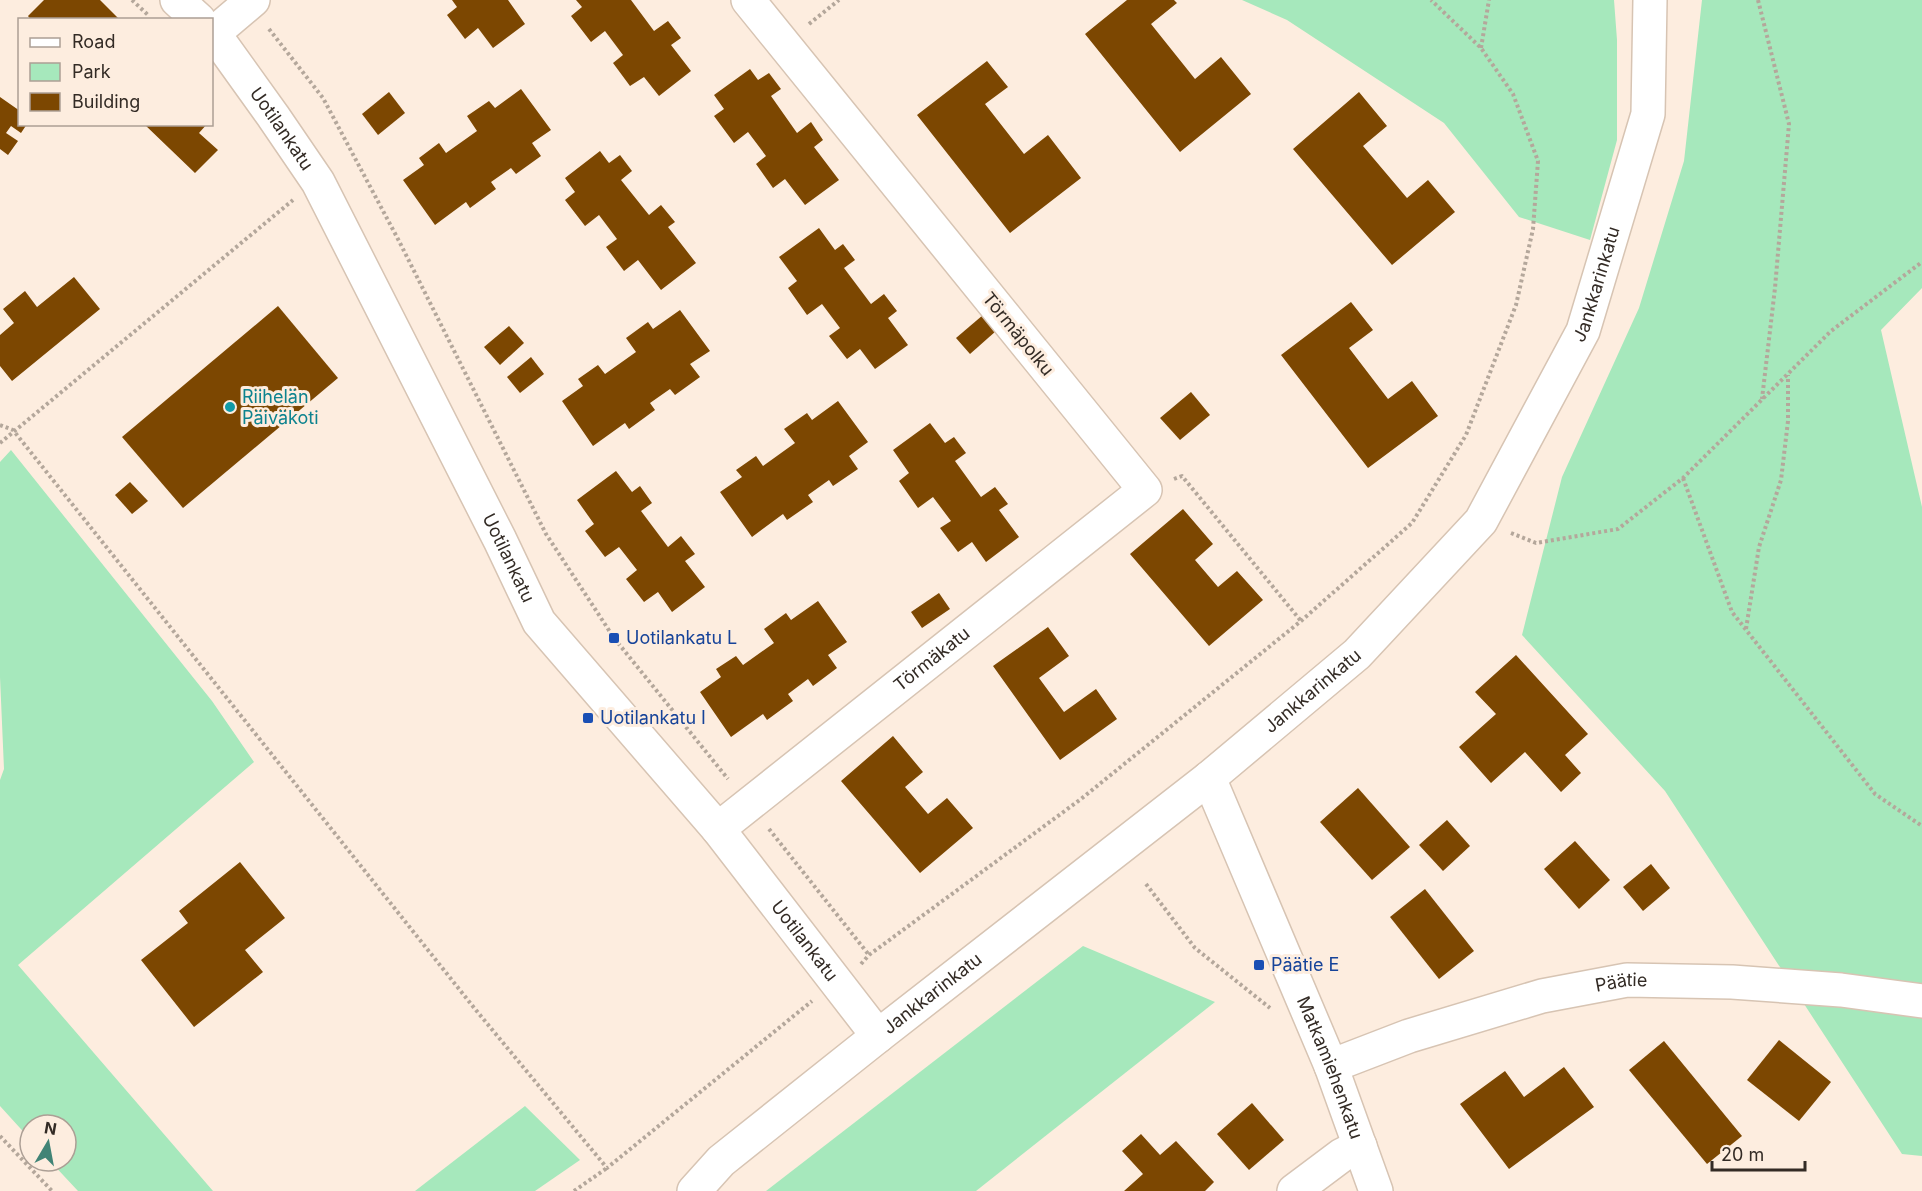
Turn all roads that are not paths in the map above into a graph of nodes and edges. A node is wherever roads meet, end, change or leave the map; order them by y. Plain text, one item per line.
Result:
1 (177, 0) edge
2 (748, 0) edge
3 (1650, 0) edge
4 (251, 2) edge
5 (197, 18) edge
6 (213, 25) edge
7 (213, 35) edge
8 (1145, 490) joint
9 (1209, 778) junction
10 (718, 829) junction
11 (1922, 1000) edge
12 (878, 1036) junction
13 (1331, 1066) junction
14 (1360, 1146) junction
15 (694, 1191) edge
16 (1294, 1191) edge
17 (1376, 1191) edge

1 - 5 street, Uotilankatu
2 - 8 street, Törmäpolku
3 - 9 street, Jankkarinkatu
4 - 6 street
7 - 10 street, Uotilankatu
8 - 10 street, Törmäkatu
9 - 12 street, Jankkarinkatu
9 - 13 street, Matkamiehenkatu
10 - 12 street, Uotilankatu
11 - 13 street, Päätie
12 - 15 street, Jankkarinkatu
13 - 14 street, Matkamiehenkatu
14 - 16 street
14 - 17 street, Matkamiehenkatu

